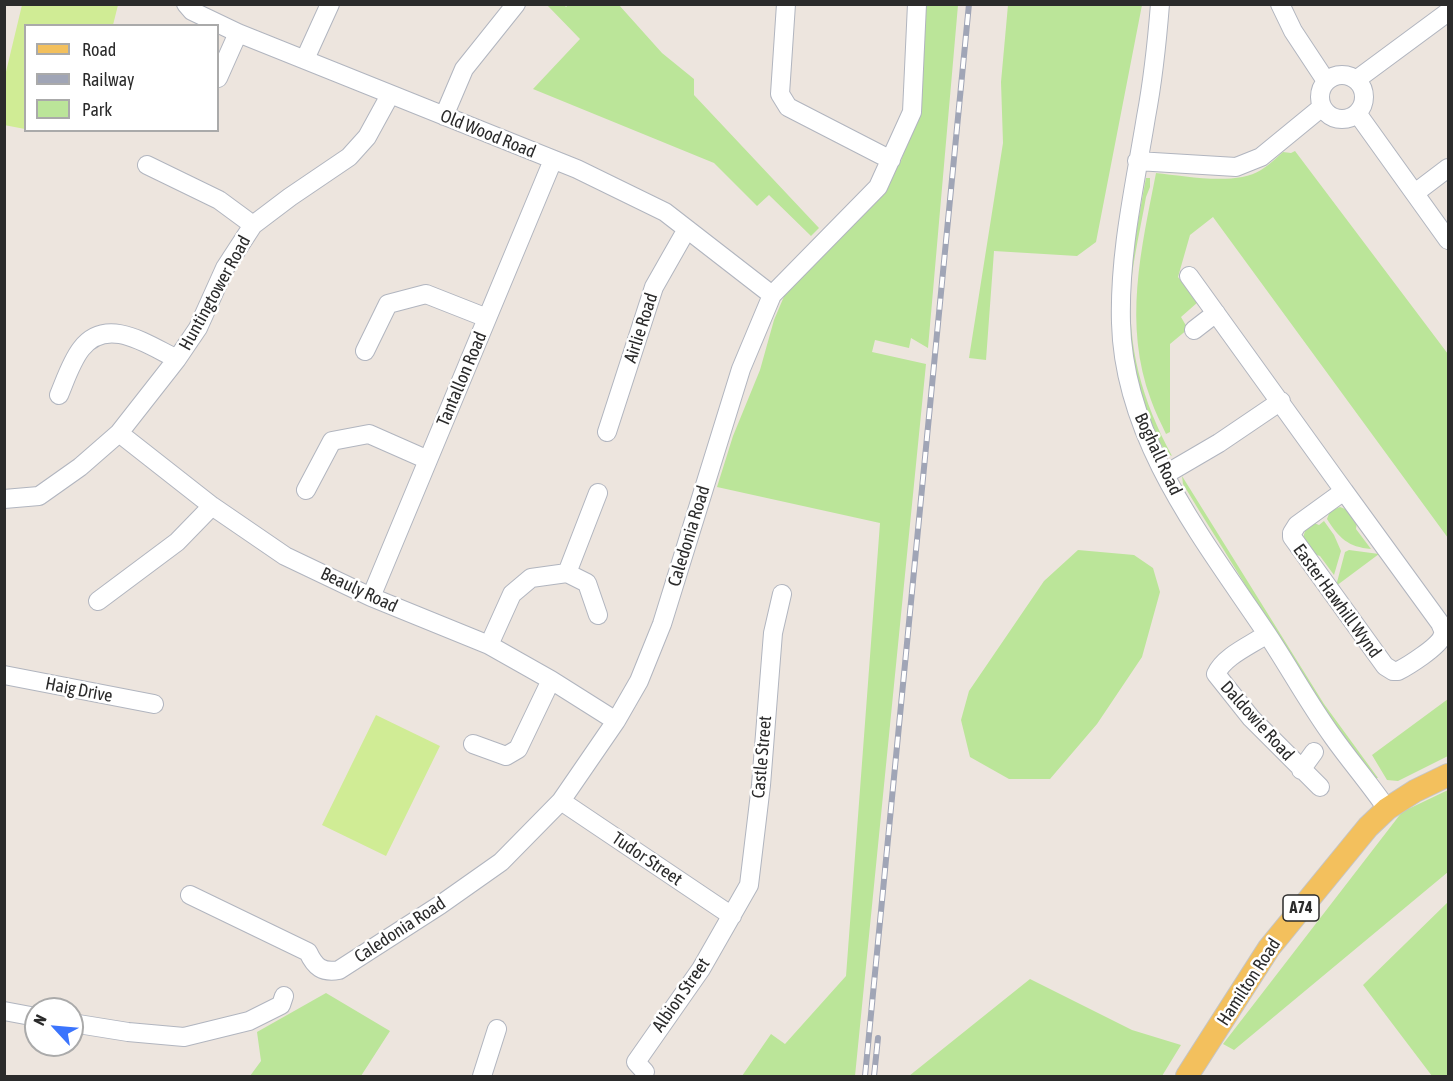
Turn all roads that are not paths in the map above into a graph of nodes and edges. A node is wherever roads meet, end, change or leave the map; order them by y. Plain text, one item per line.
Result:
1 (186, 4) edge
2 (330, 4) edge
3 (498, 4) edge
4 (516, 4) edge
5 (786, 4) edge
6 (917, 4) edge
7 (1160, 4) edge
8 (1280, 4) edge
9 (1444, 10) edge
10 (498, 25) junction
11 (238, 33) junction
12 (305, 59) junction
13 (219, 71) edge
14 (1356, 80) junction
15 (1326, 81) junction
16 (390, 95) junction
17 (1322, 107) junction
18 (1356, 113) junction
19 (444, 116) junction
20 (553, 160) junction
21 (891, 160) junction
22 (1137, 161) junction
23 (1449, 168) edge
24 (153, 173) dead end
25 (1415, 193) junction
26 (253, 225) junction
27 (687, 229) junction
28 (1449, 240) edge
29 (1189, 276) dead end
30 (772, 295) junction
31 (1216, 314) junction
32 (487, 318) junction
33 (1194, 330) dead end
34 (365, 351) dead end
35 (177, 359) junction
36 (59, 384) dead end
37 (1281, 401) junction
38 (607, 432) dead end
39 (119, 433) junction
40 (428, 460) junction
41 (1166, 474) junction
42 (306, 490) dead end
43 (1344, 491) junction
44 (597, 493) dead end
45 (4, 499) edge
46 (212, 506) junction
47 (567, 573) junction
48 (782, 594) dead end
49 (371, 597) junction
50 (98, 601) dead end
51 (598, 615) dead end
52 (1267, 634) junction
53 (489, 645) junction
54 (4, 675) edge
55 (551, 680) junction
56 (154, 704) dead end
57 (616, 722) junction
58 (473, 744) dead end
59 (1314, 752) dead end
60 (1301, 770) junction
61 (1449, 775) edge
62 (1320, 787) dead end
63 (561, 801) junction
64 (1387, 808) junction
65 (190, 895) dead end
66 (732, 916) junction
67 (284, 996) dead end
68 (4, 1011) edge
69 (24, 1015) edge
70 (84, 1025) edge
71 (496, 1029) dead end
72 (645, 1072) dead end
73 (482, 1077) edge
74 (1187, 1077) edge

1 - 11 street, Old Wood Road
2 - 12 street
3 - 10 street
4 - 10 street
5 - 21 street
6 - 21 street, Caledonia Road
7 - 22 street, Boghall Road
8 - 15 street
9 - 14 street
10 - 19 street
11 - 12 street, Old Wood Road
11 - 13 street
12 - 16 street, Old Wood Road
14 - 15 street
14 - 18 street
15 - 17 street
16 - 19 street, Old Wood Road
16 - 26 street, Huntingtower Road
17 - 18 street
17 - 22 street
18 - 25 street
19 - 20 street, Old Wood Road
20 - 27 street, Old Wood Road
20 - 32 street, Tantallon Road
21 - 30 street, Caledonia Road
22 - 41 street, Boghall Road
23 - 25 street
24 - 26 street
25 - 28 street
26 - 35 street, Huntingtower Road
27 - 30 street, Old Wood Road
27 - 38 street, Airlie Road
29 - 31 street, Easter Hawhill Wynd
30 - 57 street, Caledonia Road
31 - 33 street
31 - 37 street, Easter Hawhill Wynd
32 - 34 street
32 - 40 street, Tantallon Road
35 - 36 street
35 - 39 street, Huntingtower Road
37 - 41 street
37 - 43 street, Easter Hawhill Wynd
39 - 45 street, Huntingtower Road
39 - 46 street, Beauly Road
40 - 42 street
40 - 49 street, Tantallon Road
41 - 52 street, Boghall Road
43 - 43 street, Easter Hawhill Wynd
44 - 47 street
46 - 49 street, Beauly Road
46 - 50 street
47 - 51 street
47 - 53 street
48 - 66 street, Castle Street
49 - 53 street, Beauly Road
52 - 60 street, Daldowie Road
52 - 64 street, Boghall Road
53 - 55 street, Beauly Road
54 - 56 street, Haig Drive
55 - 57 street, Beauly Road
55 - 58 street
57 - 63 street, Caledonia Road
59 - 60 street
60 - 62 street, Daldowie Road
61 - 64 main road, Hamilton Road / A74
63 - 65 street, Caledonia Road
63 - 66 street, Tudor Street
64 - 74 main road, Hamilton Road / A74
66 - 72 street, Albion Street
67 - 70 street
68 - 69 street
71 - 73 street

